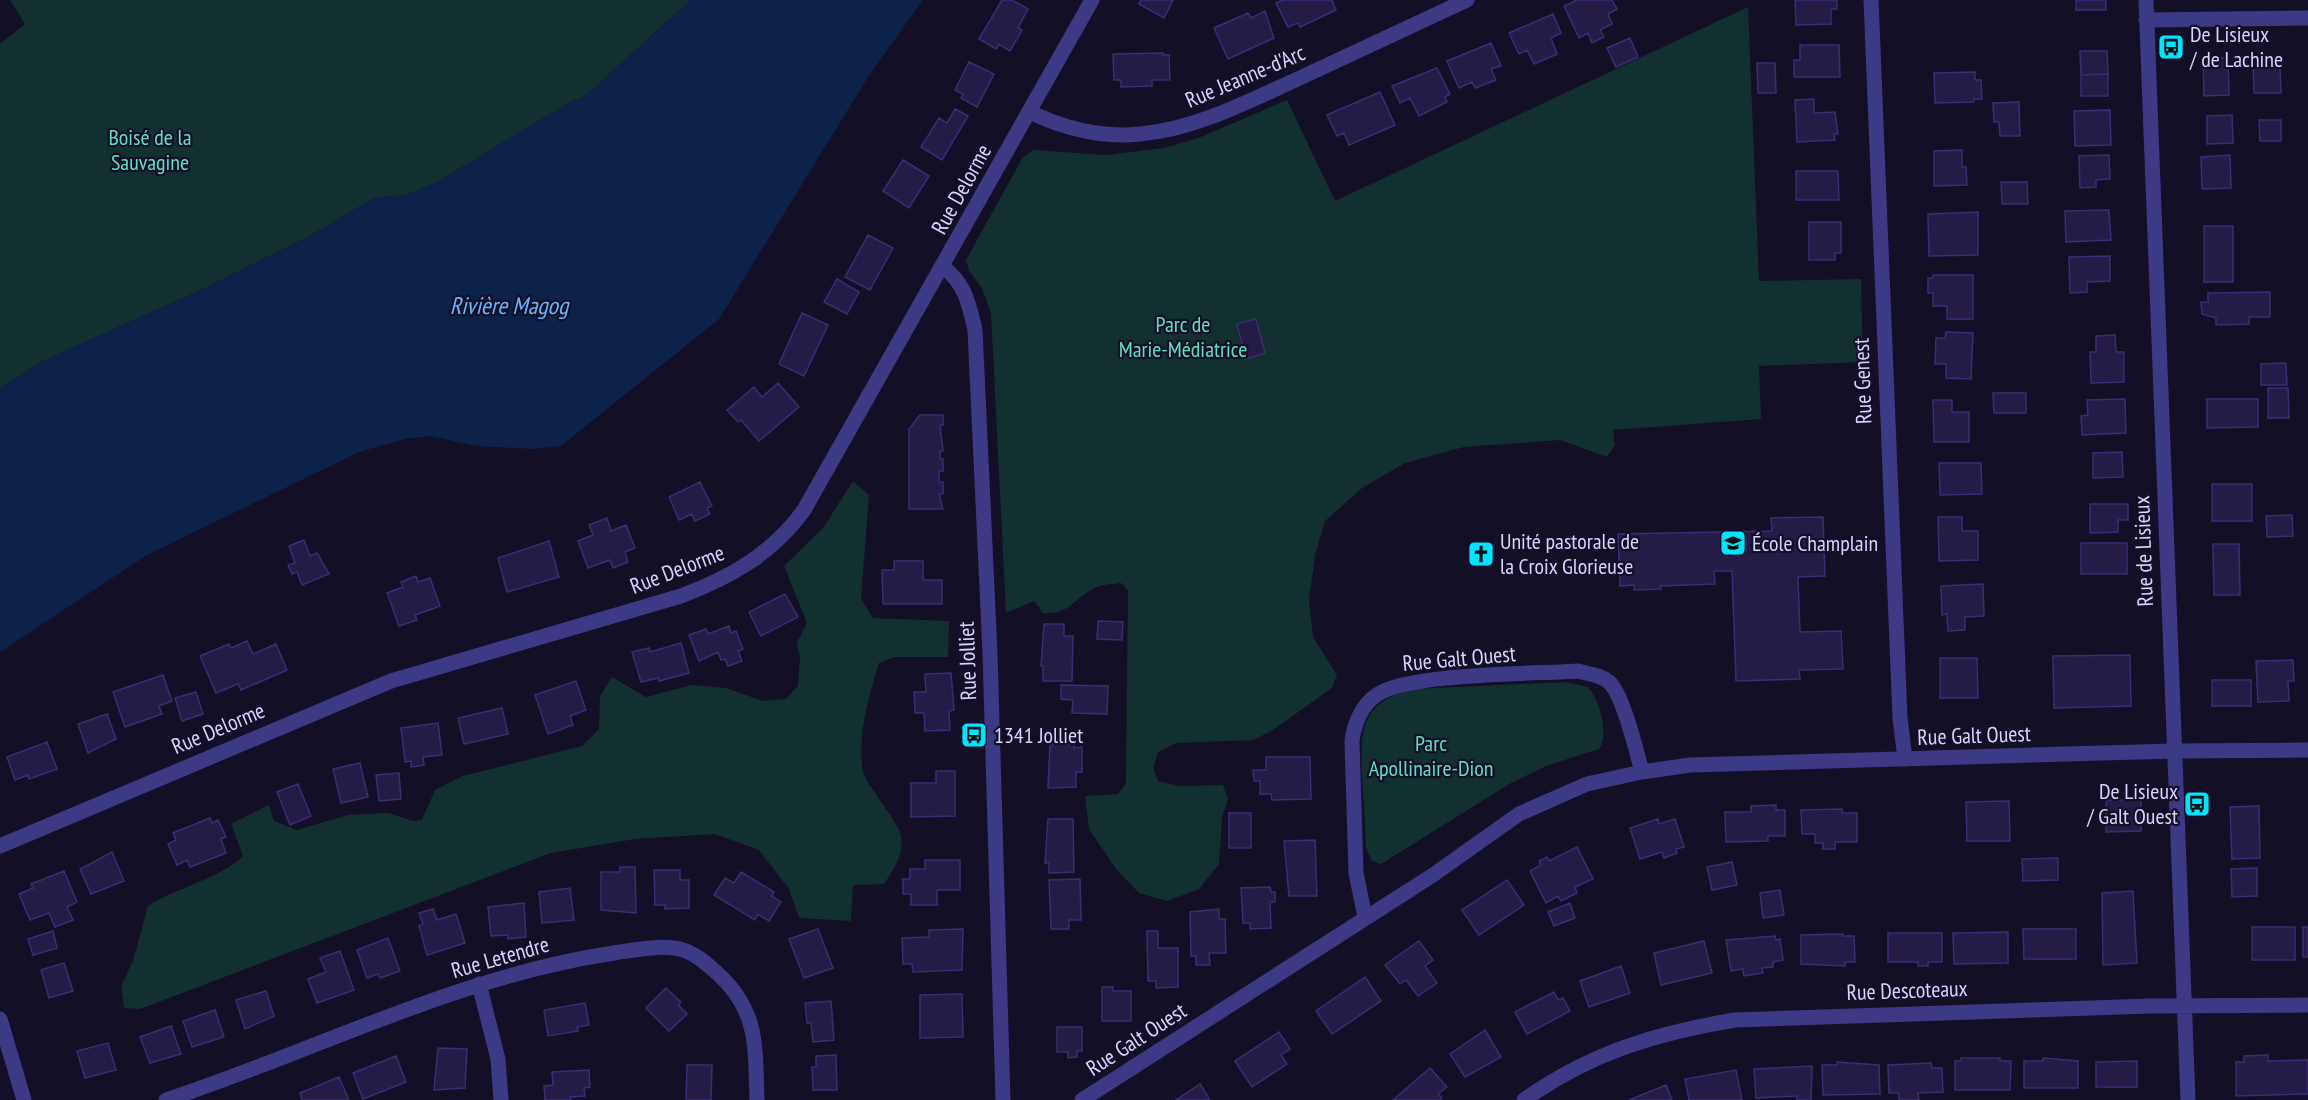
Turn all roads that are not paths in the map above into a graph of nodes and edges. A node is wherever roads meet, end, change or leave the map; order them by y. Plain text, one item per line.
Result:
1 (1092, 0) edge
2 (1467, 0) edge
3 (1871, 0) edge
4 (2146, 0) edge
5 (2308, 18) edge
6 (2146, 21) junction
7 (1030, 112) junction
8 (943, 267) junction
9 (2308, 750) edge
10 (2173, 751) junction
11 (1905, 759) junction
12 (1642, 772) junction
13 (0, 846) edge
14 (1365, 918) junction
15 (479, 984) junction
16 (2308, 1005) edge
17 (2185, 1006) junction
18 (0, 1019) edge
19 (6, 1063) edge
20 (24, 1100) edge
21 (166, 1100) edge
22 (501, 1100) edge
23 (757, 1100) edge
24 (1004, 1100) edge
25 (1082, 1100) edge
26 (1524, 1100) edge
27 (2188, 1100) edge

1 - 7 street, Rue Delorme
2 - 7 street, Rue Jeanne-d'Arc
3 - 11 street, Rue Genest
4 - 6 street, Rue de Lisieux
5 - 6 street
6 - 10 street, Rue de Lisieux
7 - 8 street, Rue Delorme
8 - 13 street, Rue Delorme
8 - 24 street, Rue Jolliet
9 - 10 street, Rue Galt Ouest
10 - 11 street, Rue Galt Ouest
10 - 17 street, Rue de Lisieux
11 - 12 street, Rue Galt Ouest
12 - 14 street, Rue Galt Ouest
12 - 14 street, Rue Galt Ouest
14 - 25 street, Rue Galt Ouest
15 - 21 street, Rue Letendre
15 - 22 street
15 - 23 street, Rue Letendre
16 - 17 street, Rue Descoteaux
17 - 26 street, Rue Descoteaux
17 - 27 street, Rue de Lisieux
18 - 19 street
19 - 20 street

